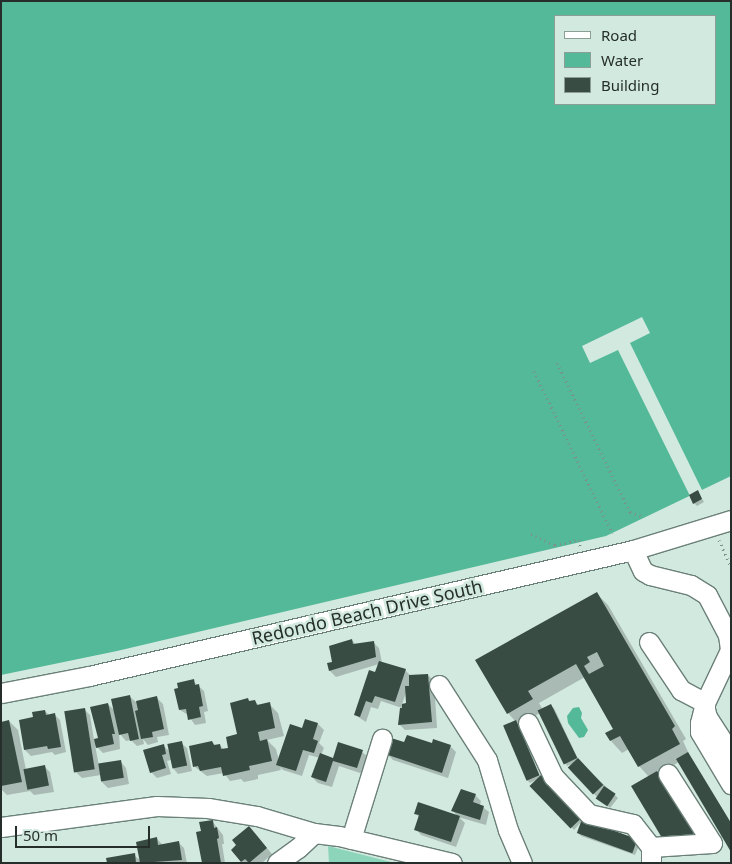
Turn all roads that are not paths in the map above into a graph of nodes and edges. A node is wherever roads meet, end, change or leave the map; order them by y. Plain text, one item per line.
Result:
1 (731, 520) edge
2 (633, 550) junction
3 (649, 642) dead end
4 (729, 660) edge
5 (439, 685) dead end
6 (1, 693) edge
7 (705, 703) junction
8 (528, 723) dead end
9 (382, 739) dead end
10 (731, 754) edge
11 (668, 774) dead end
12 (731, 784) edge
13 (1, 827) edge
14 (314, 833) junction
15 (351, 839) junction
16 (651, 855) edge
17 (277, 863) edge
18 (452, 863) edge
19 (522, 863) edge

1 - 2 street, Redondo Beach Drive South
2 - 4 street
2 - 6 street, Redondo Beach Drive South
3 - 7 street
4 - 7 street
5 - 19 street
7 - 10 street
7 - 12 street
8 - 16 street
9 - 15 street
11 - 16 street
13 - 14 street
14 - 15 street
14 - 17 street
15 - 18 street

